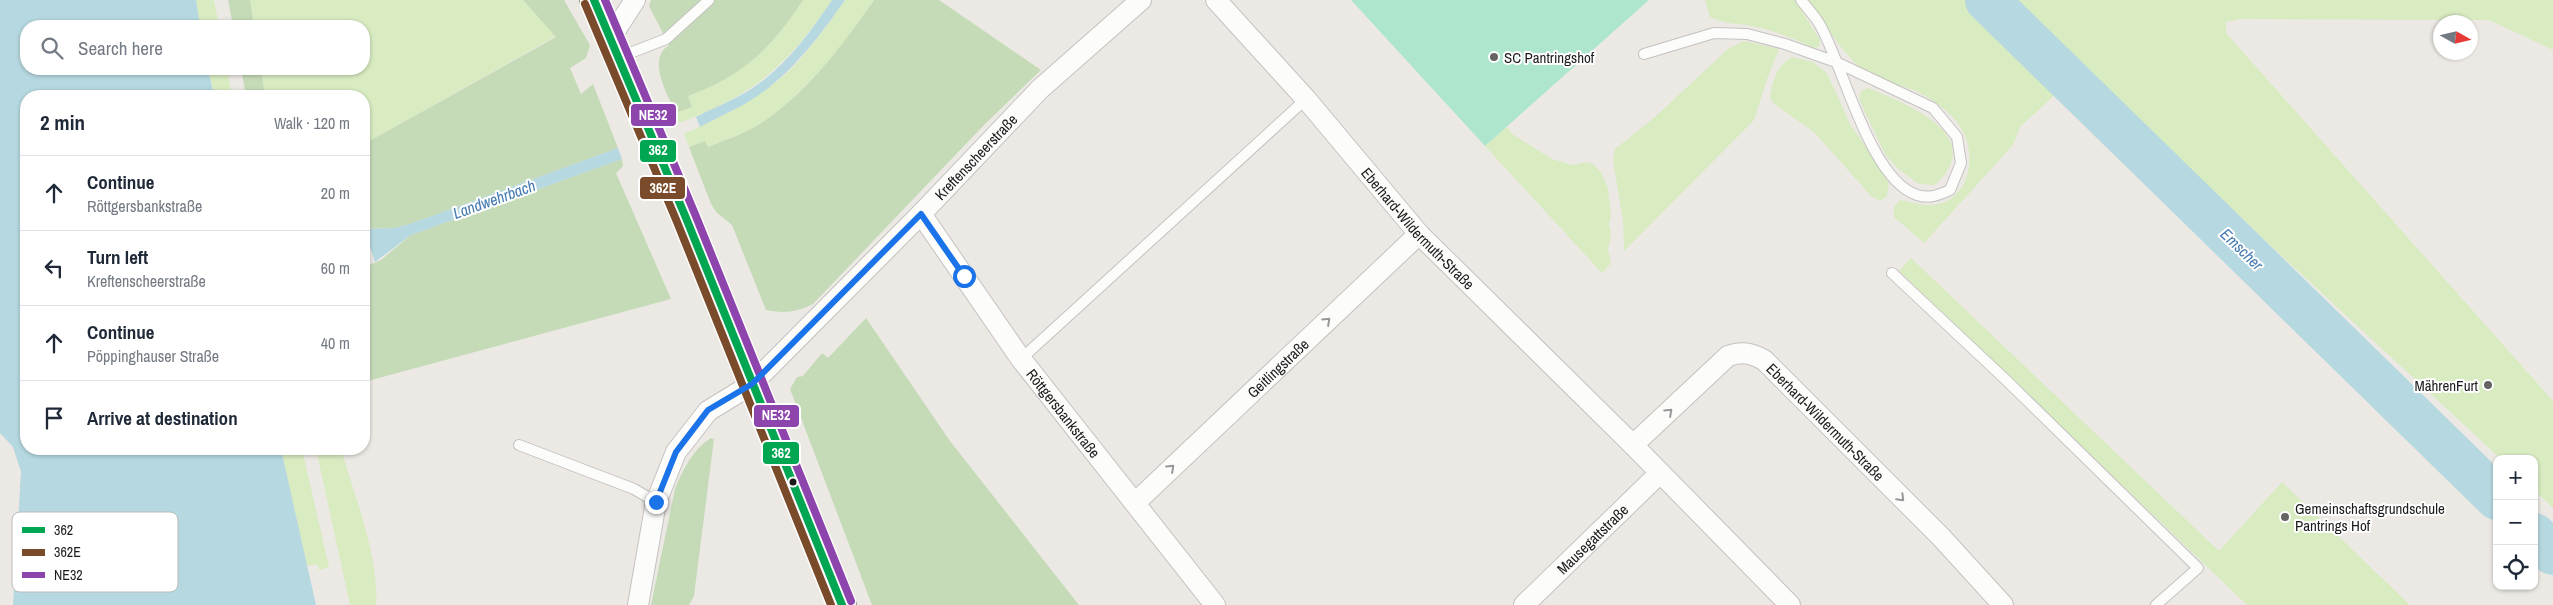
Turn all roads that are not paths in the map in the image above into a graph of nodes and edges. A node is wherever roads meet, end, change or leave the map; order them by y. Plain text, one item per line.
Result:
1 (594, 0) edge
2 (635, 0) edge
3 (709, 0) edge
4 (1216, 0) edge
5 (1801, 0) edge
6 (1139, 1) edge
7 (616, 47) junction
8 (1644, 54) dead end
9 (1836, 62) junction
10 (1306, 99) junction
11 (921, 214) junction
12 (1419, 234) junction
13 (1892, 273) dead end
14 (1021, 359) junction
15 (752, 384) junction
16 (519, 445) dead end
17 (1633, 445) junction
18 (1660, 474) junction
19 (656, 502) junction
20 (1136, 502) junction
21 (638, 605) edge
22 (842, 605) edge
23 (1215, 605) edge
24 (1524, 605) edge
25 (1790, 605) edge
26 (2003, 605) edge
27 (2156, 605) edge

1 - 7 main road
2 - 7 street
3 - 7 lane
4 - 10 street, Eberhard-Wildermuth-Straße
5 - 9 lane
6 - 11 street, Kreftenscheerstraße
7 - 15 main road
8 - 9 lane
9 - 9 lane
10 - 12 street, Eberhard-Wildermuth-Straße
10 - 14 lane
11 - 14 street, Röttgersbankstraße
11 - 15 street, Kreftenscheerstraße
12 - 17 street, Eberhard-Wildermuth-Straße
20 -> 12 street, Geitlingstraße
13 - 27 lane
14 - 20 street, Röttgersbankstraße
15 - 19 street, Kreftenscheerstraße
15 - 22 main road
16 - 19 lane
17 - 18 street, Eberhard-Wildermuth-Straße
17 -> 26 street, Eberhard-Wildermuth-Straße
18 - 24 street, Mausegattstraße
18 - 25 street, Eberhard-Wildermuth-Straße
19 - 21 street, Kreftenscheerstraße
20 - 23 street, Röttgersbankstraße

